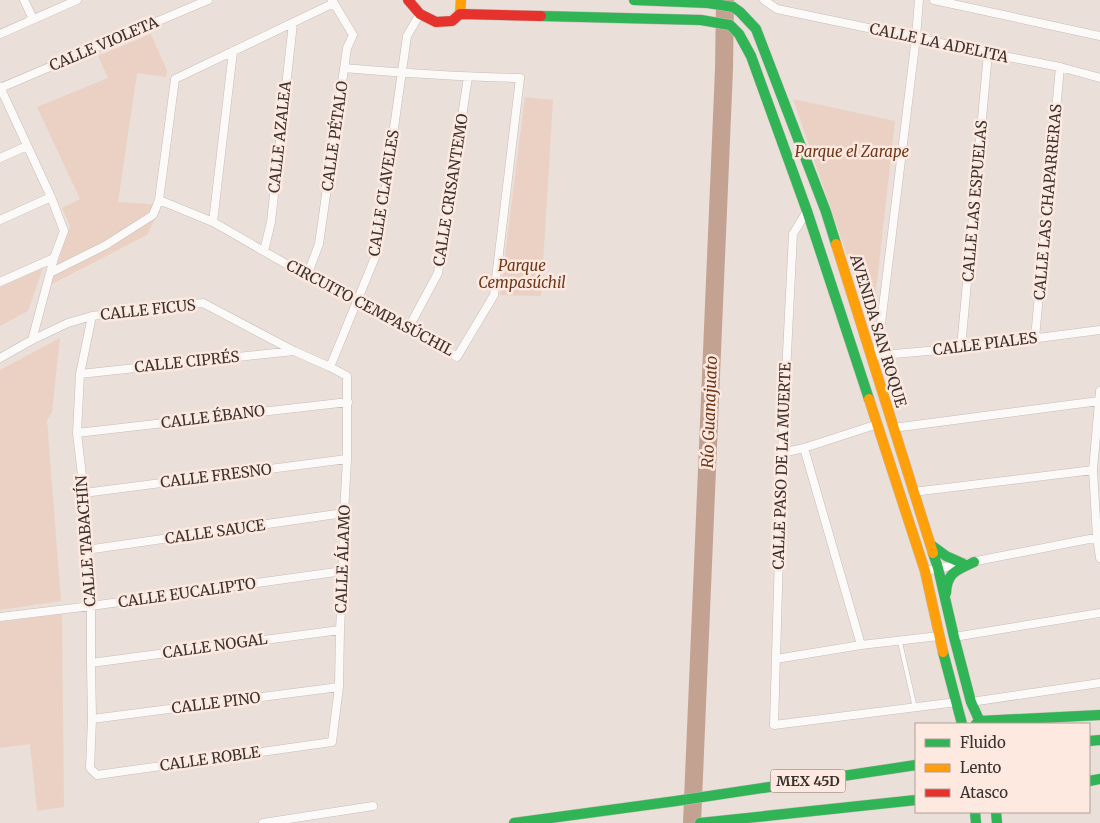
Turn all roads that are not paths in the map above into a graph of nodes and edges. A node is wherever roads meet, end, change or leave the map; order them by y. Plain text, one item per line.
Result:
1 (24, 0) edge
2 (77, 0) edge
3 (208, 0) edge
4 (408, 0) edge
5 (461, 0) edge
6 (634, 0) edge
7 (764, 0) edge
8 (919, 0) edge
9 (934, 0) edge
10 (666, 1) edge
11 (684, 1) edge
12 (333, 2) edge
13 (703, 2) edge
14 (420, 14) junction
15 (460, 14) junction
16 (32, 19) junction
17 (667, 20) junction
18 (690, 20) junction
19 (293, 23) junction
20 (0, 34) edge
21 (1100, 36) edge
22 (916, 38) junction
23 (233, 52) junction
24 (988, 53) junction
25 (1060, 67) junction
26 (344, 68) junction
27 (402, 73) junction
28 (468, 77) junction
29 (1100, 78) edge
30 (0, 88) edge
31 (27, 146) junction
32 (0, 158) edge
33 (51, 197) junction
34 (159, 200) junction
35 (807, 210) junction
36 (0, 220) edge
37 (212, 222) junction
38 (264, 251) junction
39 (54, 258) junction
40 (50, 273) junction
41 (307, 276) junction
42 (0, 282) edge
43 (358, 300) junction
44 (92, 316) junction
45 (409, 327) junction
46 (1100, 330) edge
47 (1035, 338) junction
48 (32, 340) junction
49 (961, 348) junction
50 (294, 351) junction
51 (874, 356) junction
52 (0, 358) edge
53 (330, 367) junction
54 (80, 374) junction
55 (347, 376) joint
56 (1100, 391) edge
57 (1099, 401) edge
58 (348, 402) junction
59 (878, 424) junction
60 (893, 428) junction
61 (77, 433) junction
62 (804, 448) junction
63 (782, 453) junction
64 (348, 459) junction
65 (1095, 467) junction
66 (913, 492) junction
67 (84, 493) junction
68 (344, 513) junction
69 (1098, 537) edge
70 (930, 545) junction
71 (86, 550) junction
72 (1100, 558) edge
73 (969, 563) junction
74 (938, 568) junction
75 (343, 571) junction
76 (925, 571) junction
77 (946, 601) junction
78 (91, 606) junction
79 (1100, 612) edge
80 (0, 617) edge
81 (340, 630) junction
82 (940, 636) junction
83 (954, 637) junction
84 (900, 642) junction
85 (861, 646) junction
86 (776, 659) junction
87 (90, 663) junction
88 (1100, 683) edge
89 (339, 688) junction
90 (957, 702) junction
91 (971, 702) junction
92 (915, 708) junction
93 (1100, 715) edge
94 (92, 719) junction
95 (962, 723) edge
96 (979, 723) edge
97 (332, 742) joint
98 (915, 765) edge
99 (90, 768) joint
100 (915, 800) edge
101 (372, 806) dead end
102 (263, 823) edge
103 (514, 823) edge
104 (700, 823) edge

1 - 16 street
2 - 16 street
3 - 30 street, CALLE VIOLETA
4 - 14 main road
5 - 15 main road
6 - 10 main road, AVENIDA SAN ROQUE
7 - 22 street, CALLE LA ADELITA
8 - 22 street
9 - 21 street
10 - 11 main road, AVENIDA SAN ROQUE
10 - 17 main road
11 - 13 main road, AVENIDA SAN ROQUE
11 - 18 main road
12 - 19 street
12 - 26 street, CALLE PÉTALO
13 - 51 main road, AVENIDA SAN ROQUE
14 - 15 main road
14 - 27 street, CALLE CLAVELES
15 - 17 main road, AVENIDA SAN ROQUE
16 - 20 street
17 - 18 main road, AVENIDA SAN ROQUE
18 - 35 main road, AVENIDA SAN ROQUE
19 - 23 street
19 - 38 street, CALLE AZALEA
22 - 24 street, CALLE LA ADELITA
22 - 51 street
23 - 34 street
23 - 37 street
24 - 25 street, CALLE LA ADELITA
24 - 49 street, CALLE LAS ESPUELAS
25 - 29 street, CALLE LA ADELITA
25 - 47 street, CALLE LAS CHAPARRERAS
26 - 27 street, CIRCUITO CEMPASÚCHIL
26 - 41 street, CALLE PÉTALO
27 - 28 street, CIRCUITO CEMPASÚCHIL
27 - 43 street, CALLE CLAVELES
28 - 45 street, CALLE CRISANTEMO
28 - 45 street, CIRCUITO CEMPASÚCHIL
30 - 31 street
31 - 32 street
31 - 33 street
33 - 36 street
33 - 39 street
34 - 37 street, CIRCUITO CEMPASÚCHIL
34 - 40 street
35 - 59 main road, AVENIDA SAN ROQUE
35 - 63 street, CALLE PASO DE LA MUERTE
37 - 38 street, CIRCUITO CEMPASÚCHIL
38 - 41 street, CIRCUITO CEMPASÚCHIL
39 - 40 street
39 - 42 street
40 - 48 street
41 - 43 street, CIRCUITO CEMPASÚCHIL
43 - 45 street, CIRCUITO CEMPASÚCHIL
43 - 53 street, CALLE CLAVELES
44 - 48 street, CALLE FICUS
44 - 50 street, CALLE FICUS
44 - 54 street, CALLE TABACHÍN
46 - 47 street, CALLE PIALES
47 - 49 street, CALLE PIALES
48 - 52 street, CALLE FICUS
49 - 51 street, CALLE PIALES
50 - 53 street, CALLE FICUS
50 - 54 street, CALLE CIPRÉS
51 - 60 main road, AVENIDA SAN ROQUE
53 - 55 street, CALLE FICUS
54 - 61 street, CALLE TABACHÍN
55 - 58 street, CALLE ÁLAMO
56 - 57 street
57 - 60 street
57 - 65 street
58 - 61 street, CALLE ÉBANO
58 - 64 street, CALLE ÁLAMO
59 - 62 street
59 - 76 main road, AVENIDA SAN ROQUE
60 - 66 main road, AVENIDA SAN ROQUE
61 - 67 street, CALLE TABACHÍN
62 - 63 street
62 - 85 street
63 - 86 street, CALLE PASO DE LA MUERTE
64 - 67 street, CALLE FRESNO
64 - 68 street, CALLE ÁLAMO
65 - 66 street
65 - 69 street
66 - 70 main road, AVENIDA SAN ROQUE
67 - 71 street, CALLE TABACHÍN
68 - 71 street, CALLE SAUCE
68 - 75 street, CALLE ÁLAMO
69 - 72 street
69 - 73 street
70 - 73 main road
70 - 74 main road, AVENIDA SAN ROQUE
71 - 78 street, CALLE TABACHÍN
73 - 74 street
73 - 77 main road
74 - 76 street
74 - 77 main road, AVENIDA SAN ROQUE
75 - 78 street, CALLE EUCALIPTO
75 - 81 street, CALLE ÁLAMO
76 - 82 main road, AVENIDA SAN ROQUE
77 - 83 main road, AVENIDA SAN ROQUE
78 - 80 street, CALLE EUCALIPTO
78 - 87 street, CALLE TABACHÍN
79 - 83 street
81 - 87 street, CALLE NOGAL
81 - 89 street, CALLE ÁLAMO
82 - 84 street
82 - 90 main road, AVENIDA SAN ROQUE
83 - 91 main road, AVENIDA SAN ROQUE
84 - 85 street
84 - 92 lane
85 - 86 street
86 - 92 street, CALLE PASO DE LA MUERTE
87 - 94 street, CALLE TABACHÍN
88 - 91 street
89 - 94 street, CALLE PINO
89 - 97 street, CALLE ÁLAMO
90 - 92 street
90 - 95 main road, AVENIDA SAN ROQUE
91 - 96 main road, AVENIDA SAN ROQUE
93 - 96 main road
94 - 99 street, CALLE TABACHÍN
97 - 99 street, CALLE ROBLE
98 - 103 main road, MEX 45D
100 - 104 main road, MEX 45D
101 - 102 street

